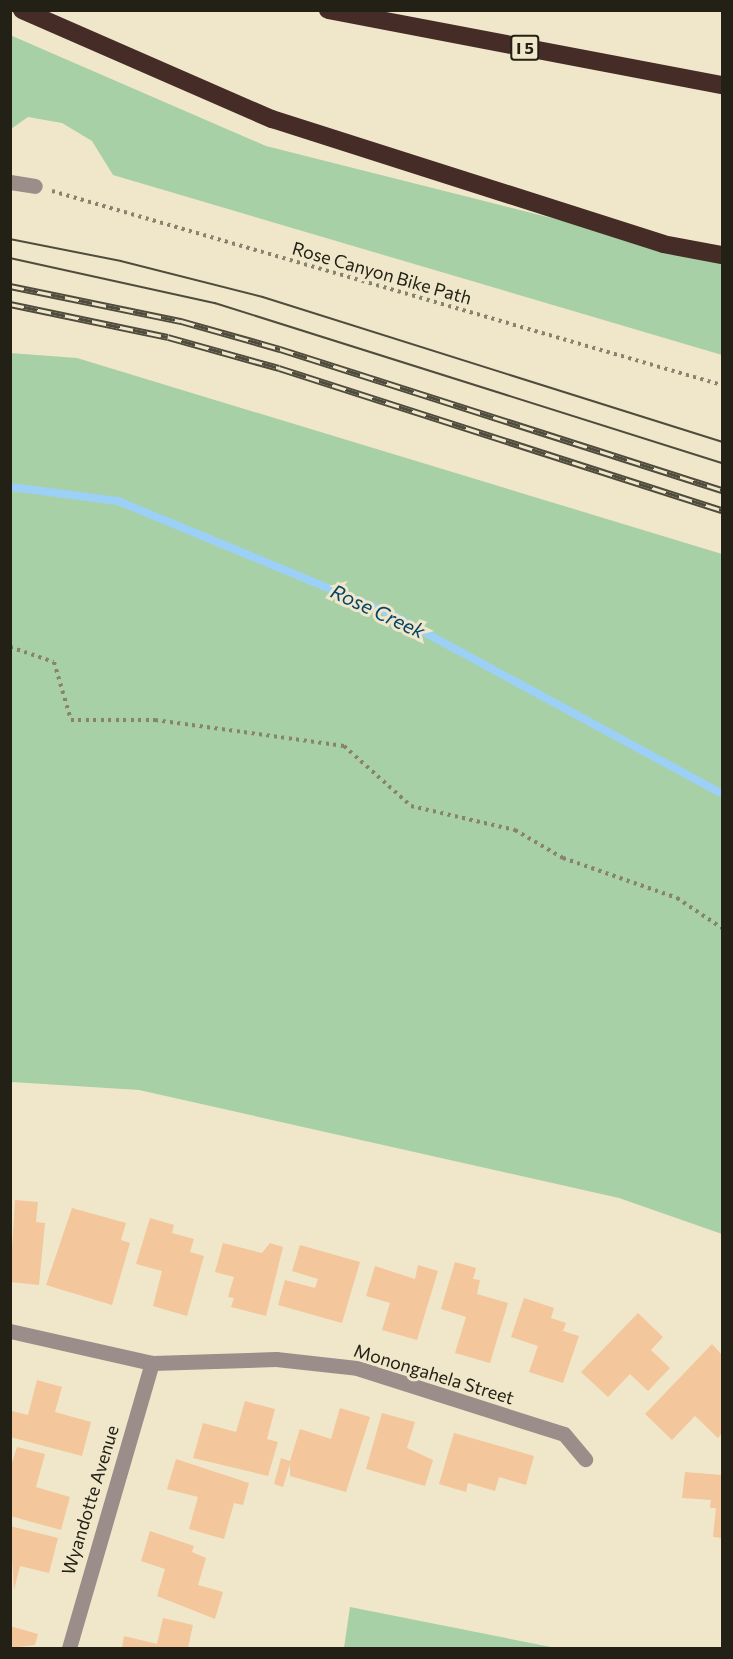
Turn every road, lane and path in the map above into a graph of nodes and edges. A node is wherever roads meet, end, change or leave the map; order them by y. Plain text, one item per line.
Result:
1 (22, 10) edge
2 (328, 10) edge
3 (723, 85) edge
4 (10, 182) edge
5 (35, 186) joint
6 (723, 255) edge
7 (723, 385) edge
8 (10, 647) edge
9 (723, 928) edge
10 (10, 1331) edge
11 (152, 1364) junction
12 (585, 1459) dead end
13 (69, 1648) edge

1 - 6 highway
2 - 3 highway, I 5
4 - 5 street
5 - 7 path, Rose Canyon Bike Path
8 - 9 path
10 - 11 street, Monongahela Street
11 - 12 street, Monongahela Street
11 - 13 street, Wyandotte Avenue

